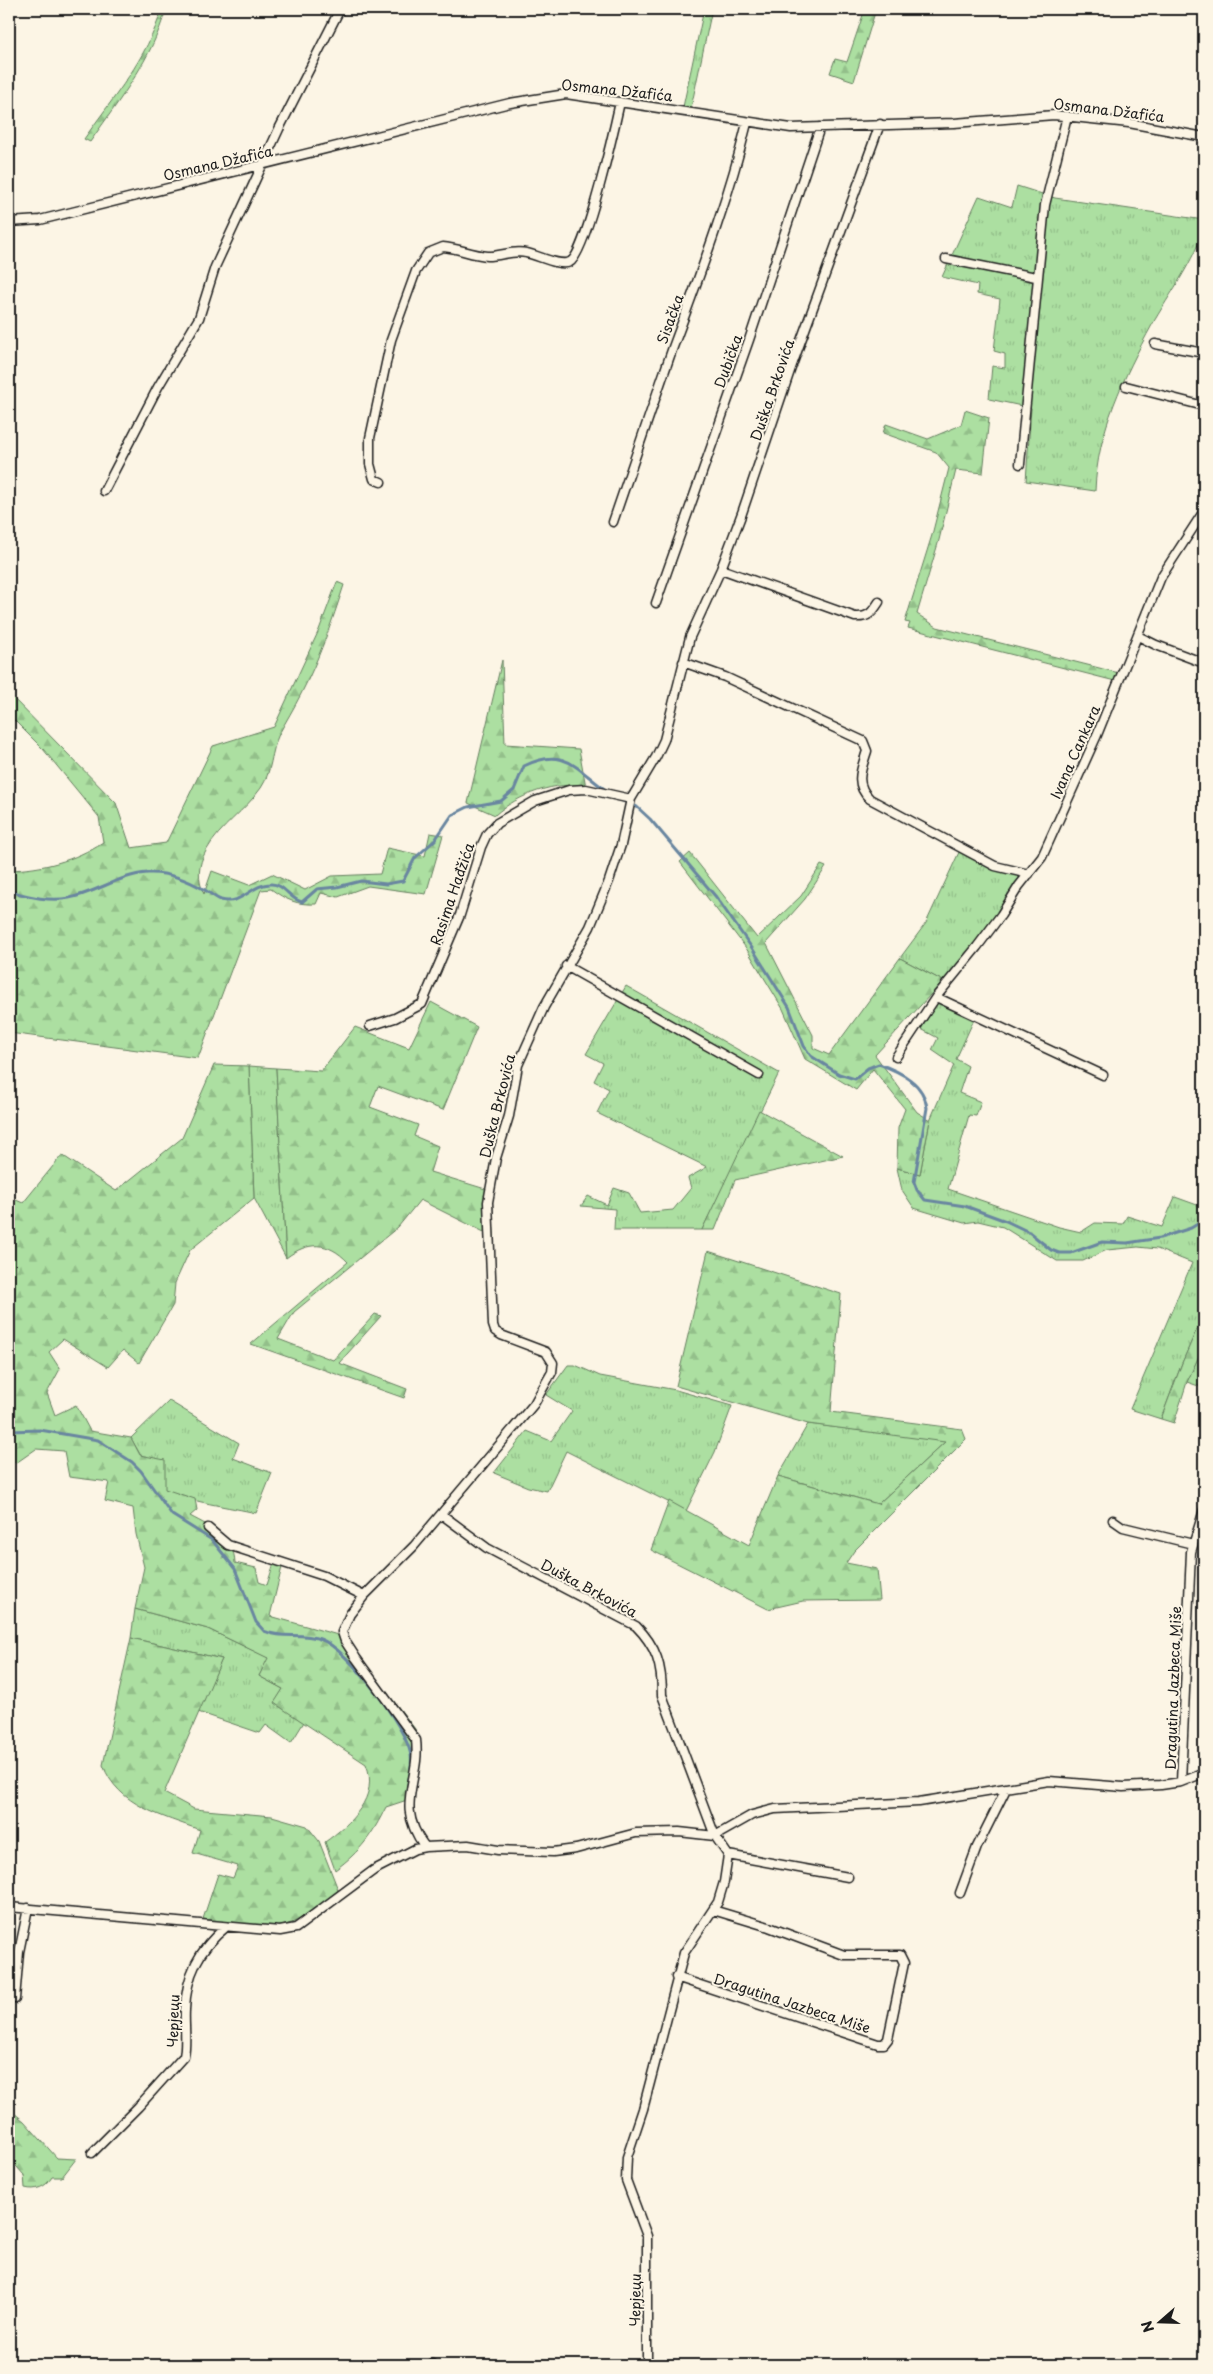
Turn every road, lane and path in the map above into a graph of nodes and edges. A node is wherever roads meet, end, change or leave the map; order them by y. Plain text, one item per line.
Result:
1 (340, 9) edge
2 (620, 102) junction
3 (1067, 116) junction
4 (747, 123) junction
5 (880, 124) junction
6 (820, 127) junction
7 (1204, 136) edge
8 (262, 166) junction
9 (9, 222) edge
10 (946, 259) dead end
11 (1036, 277) junction
12 (1155, 344) dead end
13 (1204, 353) edge
14 (1126, 386) dead end
15 (1204, 406) edge
16 (1020, 464) dead end
17 (380, 482) dead end
18 (104, 491) dead end
19 (1204, 511) edge
20 (613, 522) dead end
21 (721, 568) junction
22 (656, 602) dead end
23 (879, 602) dead end
24 (1138, 636) junction
25 (683, 662) junction
26 (1204, 663) edge
27 (631, 798) junction
28 (1029, 874) junction
29 (566, 966) junction
30 (936, 997) junction
31 (370, 1026) dead end
32 (896, 1057) dead end
33 (759, 1075) dead end
34 (1103, 1075) dead end
35 (1204, 1510) edge
36 (440, 1514) junction
37 (1113, 1520) dead end
38 (208, 1528) dead end
39 (1193, 1544) junction
40 (364, 1596) junction
41 (1204, 1773) edge
42 (1181, 1782) junction
43 (1006, 1789) junction
44 (715, 1836) junction
45 (425, 1847) junction
46 (728, 1855) junction
47 (848, 1877) dead end
48 (960, 1893) dead end
49 (9, 1907) edge
50 (28, 1908) junction
51 (713, 1910) junction
52 (226, 1926) junction
53 (676, 1977) junction
54 (15, 1999) dead end
55 (92, 2153) dead end
56 (647, 2365) edge

1 - 8 street
2 - 4 street, Osmana Džafića
2 - 8 street, Osmana Džafića
2 - 17 street
3 - 5 street, Osmana Džafića
3 - 7 street, Osmana Džafića
3 - 11 street
4 - 6 street, Osmana Džafića
4 - 20 street, Sisačka
5 - 6 street, Osmana Džafića
5 - 21 street, Duška Brkovića
6 - 22 street, Dubička
8 - 9 street, Osmana Džafića
8 - 18 street
10 - 11 street
11 - 16 street
12 - 13 street
14 - 15 street
19 - 24 street, Ivana Cankara
21 - 23 street
21 - 25 street, Duška Brkovića
24 - 26 street
24 - 28 street, Ivana Cankara
25 - 27 street, Duška Brkovića
25 - 28 street
27 - 29 street, Duška Brkovića
27 - 31 street, Rasima Hađžića
28 - 30 street, Ivana Cankara
29 - 33 street
29 - 36 street, Duška Brkovića
30 - 32 street, Ivana Cankara
30 - 34 street
35 - 39 street, Dragutina Jazbeca Miše
36 - 40 street, Duška Brkovića
36 - 44 street, Duška Brkovića
37 - 39 street
38 - 40 street
39 - 42 street, Dragutina Jazbeca Miše
40 - 45 street, Duška Brkovića
41 - 42 street
42 - 43 street, Dragutina Jazbeca Miše
43 - 44 street, Dragutina Jazbeca Miše
43 - 48 street
44 - 45 street
44 - 46 street
45 - 52 street
46 - 47 street
46 - 51 street
49 - 50 street
50 - 52 street
50 - 54 street
51 - 53 street
51 - 53 street, Dragutina Jazbeca Miše
52 - 55 street, Черјеци
53 - 56 street, Черјеци

